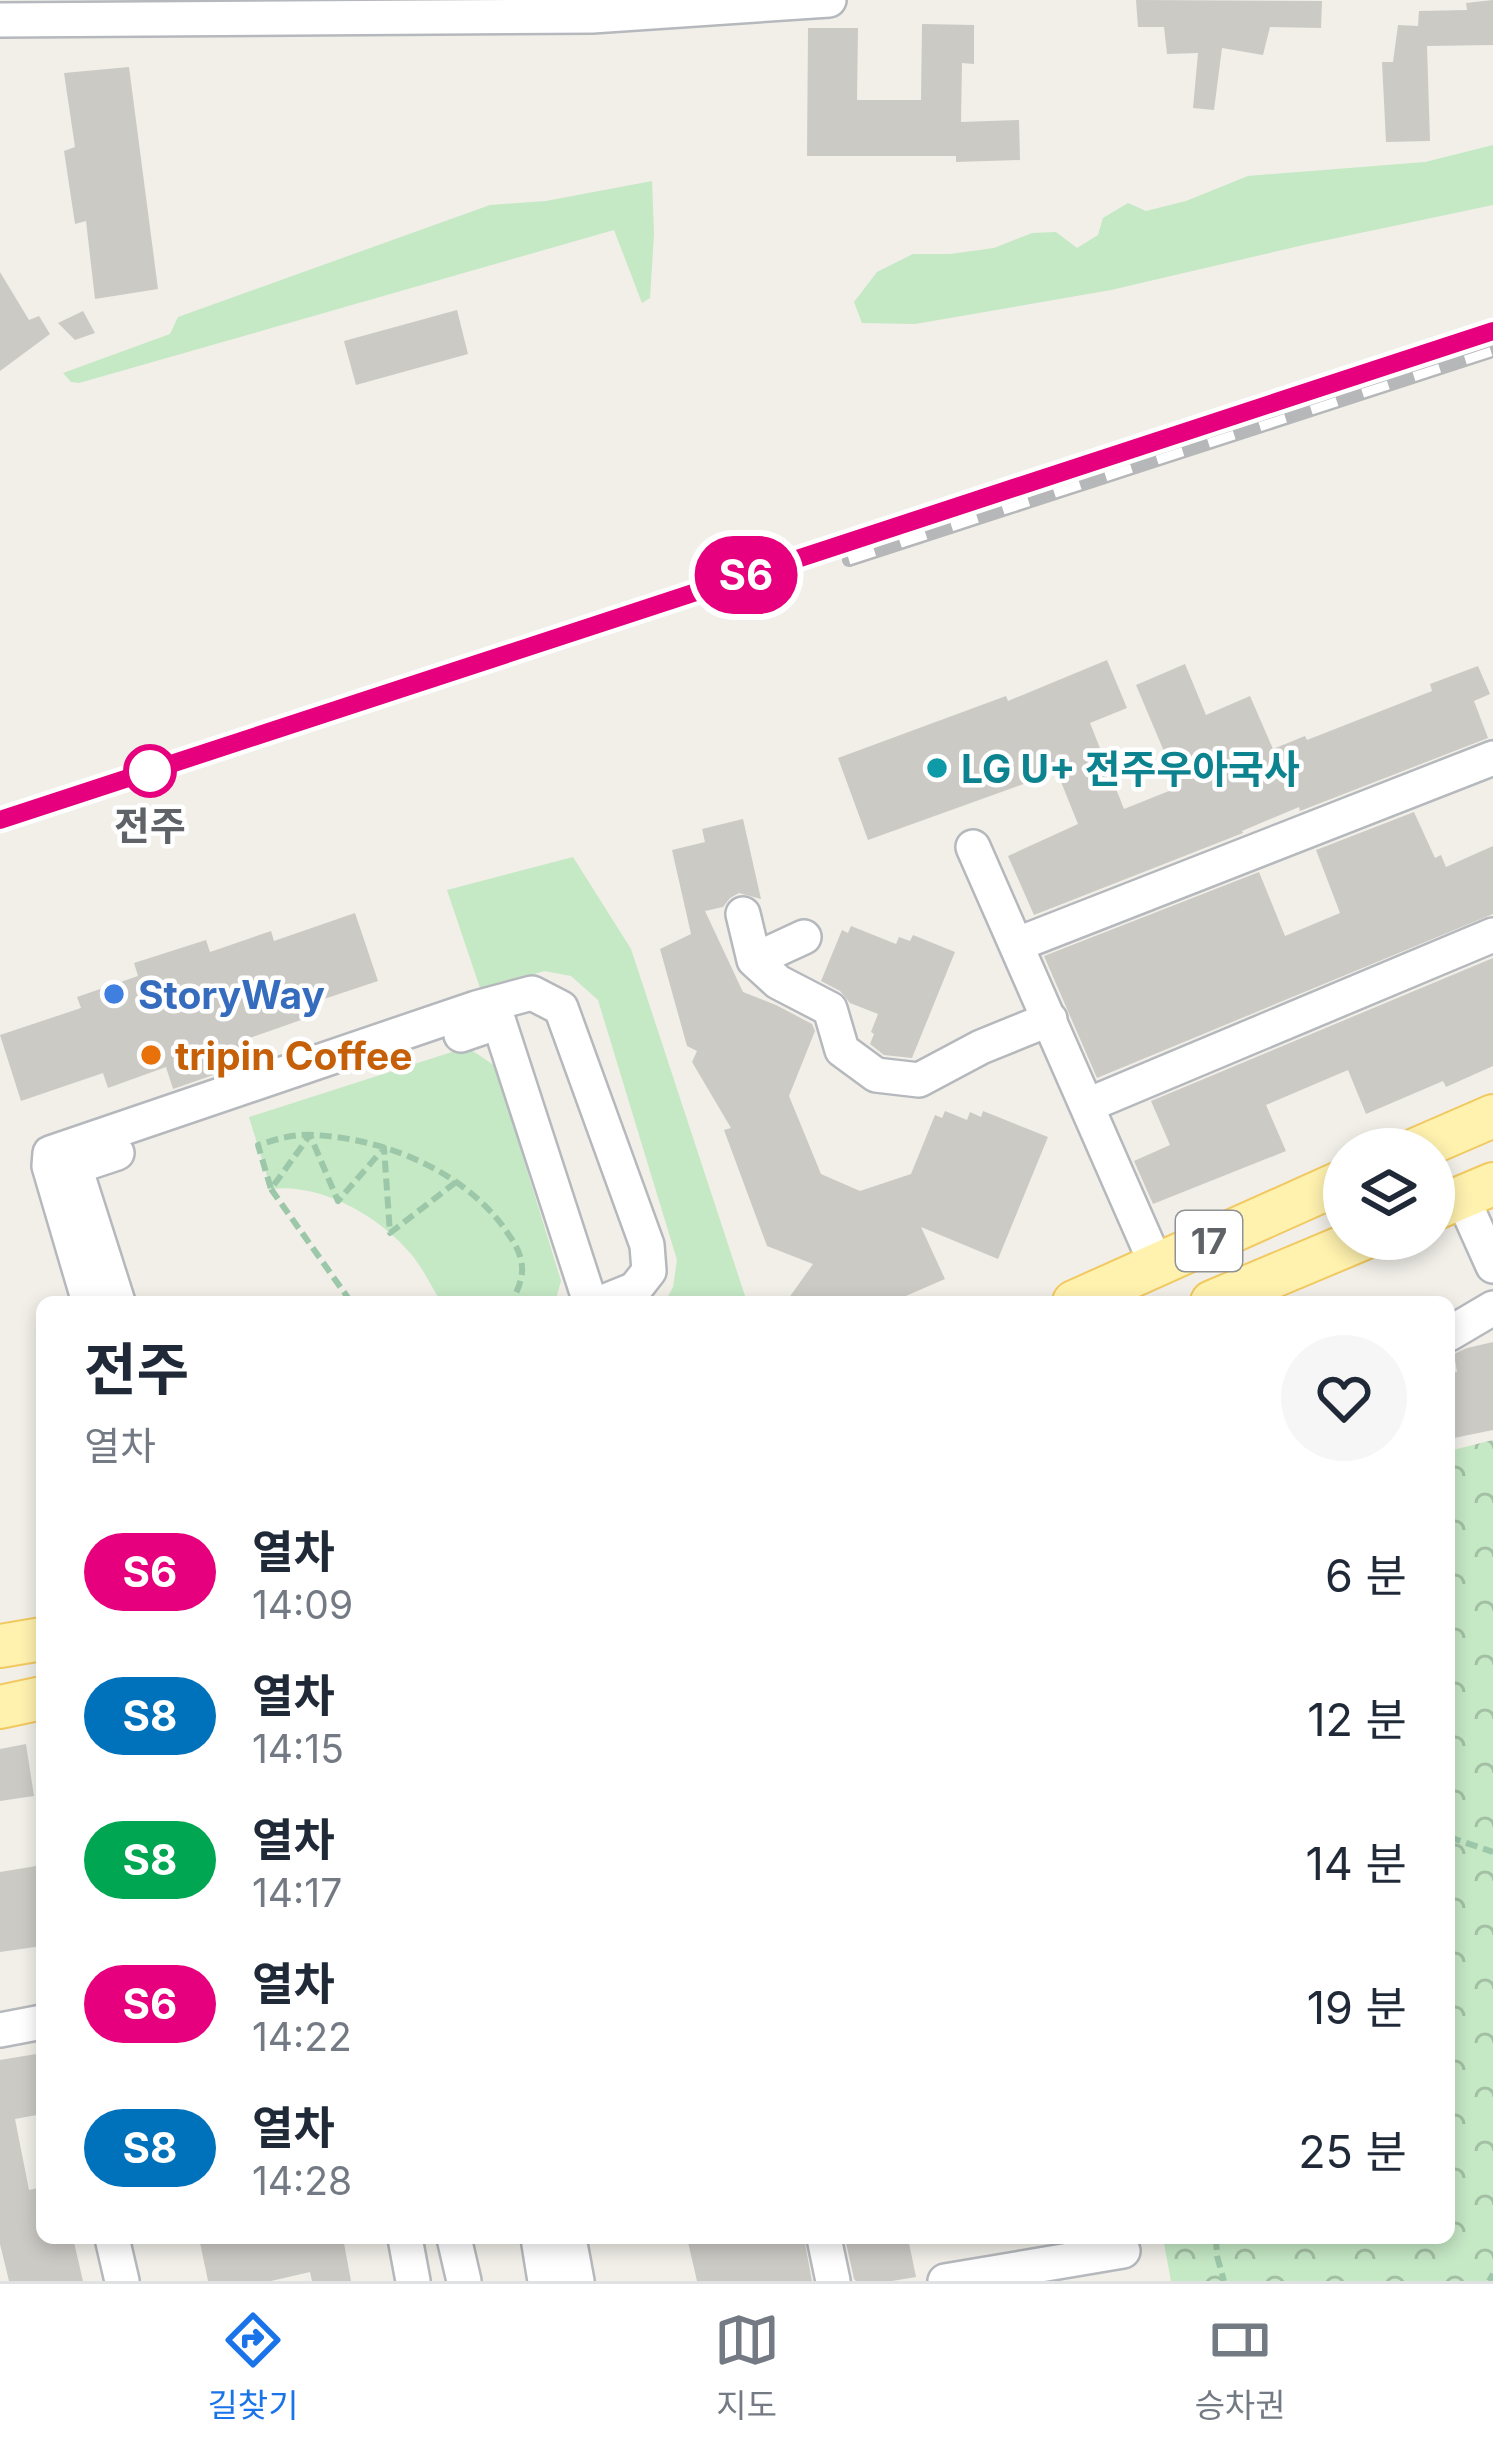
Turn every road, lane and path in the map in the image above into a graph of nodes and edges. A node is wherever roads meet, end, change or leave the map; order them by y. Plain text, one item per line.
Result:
1 (829, 0) edge
2 (591, 8) edge
3 (363, 9) edge
4 (0, 20) edge
5 (1493, 758) edge
6 (974, 848) dead end
7 (743, 914) dead end
8 (1493, 935) edge
9 (804, 937) dead end
10 (1018, 944) junction
11 (754, 960) junction
12 (1051, 1019) junction
13 (982, 1047) junction
14 (971, 1084) dead end
15 (1088, 1105) junction
16 (1493, 1116) edge
17 (1455, 1132) edge
18 (310, 1135) junction
19 (384, 1148) junction
20 (456, 1182) junction
21 (271, 1189) junction
22 (1323, 1190) edge
23 (1463, 1196) edge
24 (1323, 1256) edge
25 (1156, 1264) junction
26 (1493, 1266) edge
27 (87, 1296) edge
28 (116, 1296) edge
29 (347, 1296) edge
30 (514, 1296) edge
31 (588, 1296) edge
32 (618, 1296) edge
33 (1087, 1296) edge
34 (1230, 1296) edge
35 (1493, 1308) edge
36 (1455, 1330) edge
37 (36, 1640) edge
38 (0, 1646) edge
39 (36, 1699) edge
40 (0, 1707) edge
41 (1455, 1839) edge
42 (1493, 1852) edge
43 (36, 2023) edge
44 (0, 2030) edge
45 (113, 2244) edge
46 (406, 2244) edge
47 (455, 2244) edge
48 (539, 2244) edge
49 (825, 2244) edge
50 (1216, 2244) edge
51 (1124, 2257) edge
52 (122, 2281) edge
53 (413, 2281) edge
54 (464, 2281) edge
55 (545, 2281) edge
56 (833, 2281) edge
57 (945, 2281) edge
58 (1224, 2281) edge

1 - 2 street
2 - 3 street
3 - 4 street
5 - 10 street
6 - 10 street
7 - 11 street
8 - 15 street
9 - 11 street
10 - 12 street
11 - 13 street
12 - 13 street
12 - 15 street
13 - 14 street
15 - 25 street
16 - 17 main road
18 - 19 path
18 - 19 path
18 - 21 path
18 - 21 path
19 - 20 path
19 - 20 path
20 - 30 path
21 - 29 path
22 - 25 main road, 17
23 - 26 street
24 - 34 main road, 17
25 - 33 main road, 17
27 - 32 street
28 - 31 street
35 - 36 street
37 - 38 main road
39 - 40 main road
41 - 42 path
43 - 44 street
45 - 52 street
46 - 53 street
47 - 54 street
48 - 55 street
49 - 56 street
50 - 58 path
51 - 57 street

